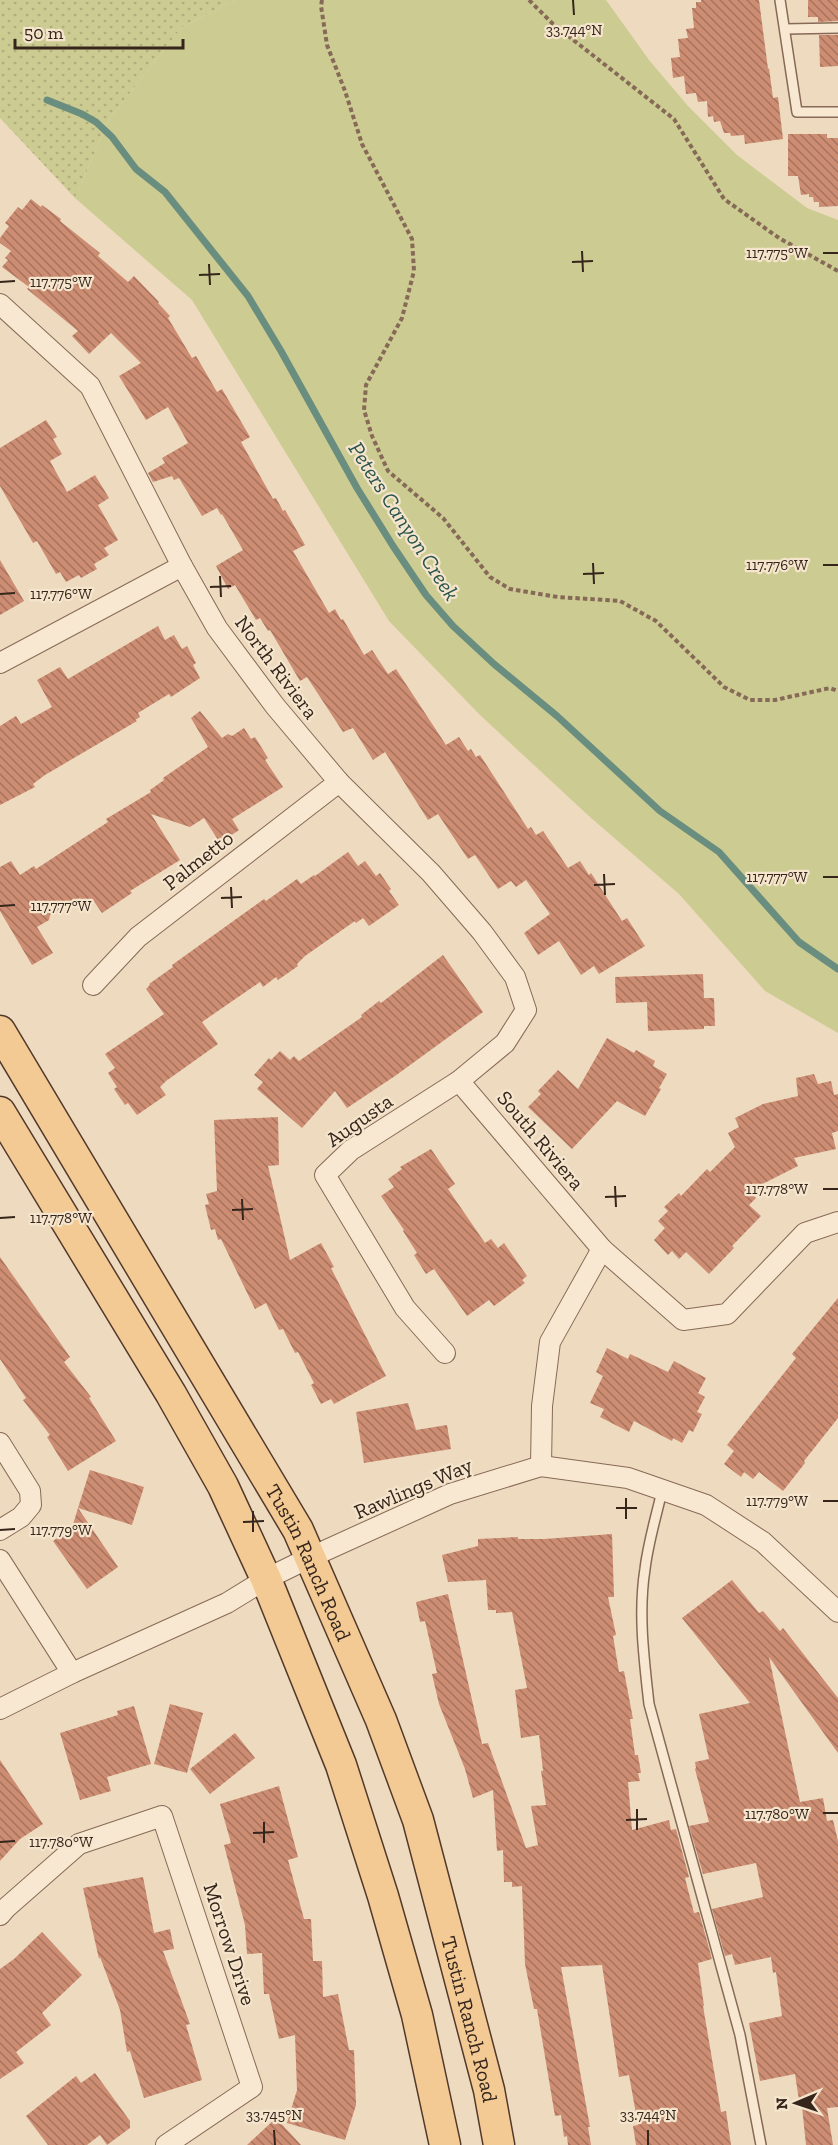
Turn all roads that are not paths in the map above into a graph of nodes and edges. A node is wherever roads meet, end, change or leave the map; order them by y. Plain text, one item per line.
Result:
1 (780, 0) edge
2 (838, 28) edge
3 (785, 29) junction
4 (838, 112) edge
5 (0, 304) edge
6 (182, 566) junction
7 (0, 663) edge
8 (339, 782) junction
9 (93, 985) dead end
10 (526, 1010) joint
11 (0, 1031) edge
12 (459, 1082) junction
13 (0, 1112) edge
14 (838, 1222) edge
15 (602, 1249) junction
16 (445, 1353) dead end
17 (0, 1443) edge
18 (541, 1466) junction
19 (662, 1491) junction
20 (0, 1530) edge
21 (311, 1557) junction
22 (0, 1560) edge
23 (266, 1579) junction
24 (838, 1612) edge
25 (72, 1672) junction
26 (0, 1709) edge
27 (0, 1915) edge
28 (166, 2145) edge
29 (445, 2145) edge
30 (499, 2145) edge
31 (761, 2145) edge

1 - 3 lane
2 - 3 lane
3 - 4 lane
5 - 6 street, North Riviera
6 - 7 street
6 - 8 street, North Riviera
8 - 9 street, Palmetto
8 - 10 street, North Riviera
10 - 12 street, Augusta
11 - 21 main road, Tustin Ranch Road
12 - 15 street, South Riviera
12 - 16 street, Augusta
13 - 23 main road, Tustin Ranch Road
14 - 15 street, South Riviera
15 - 18 street
17 - 20 street
18 - 19 street, Rawlings Way
18 - 21 street, Rawlings Way
19 - 24 street, Rawlings Way
19 - 31 lane
21 - 23 street, Rawlings Way
21 - 30 main road, Tustin Ranch Road
22 - 25 street
23 - 25 street, Rawlings Way
23 - 29 main road, Tustin Ranch Road
25 - 26 street, Rawlings Way
27 - 28 street, Morrow Drive

